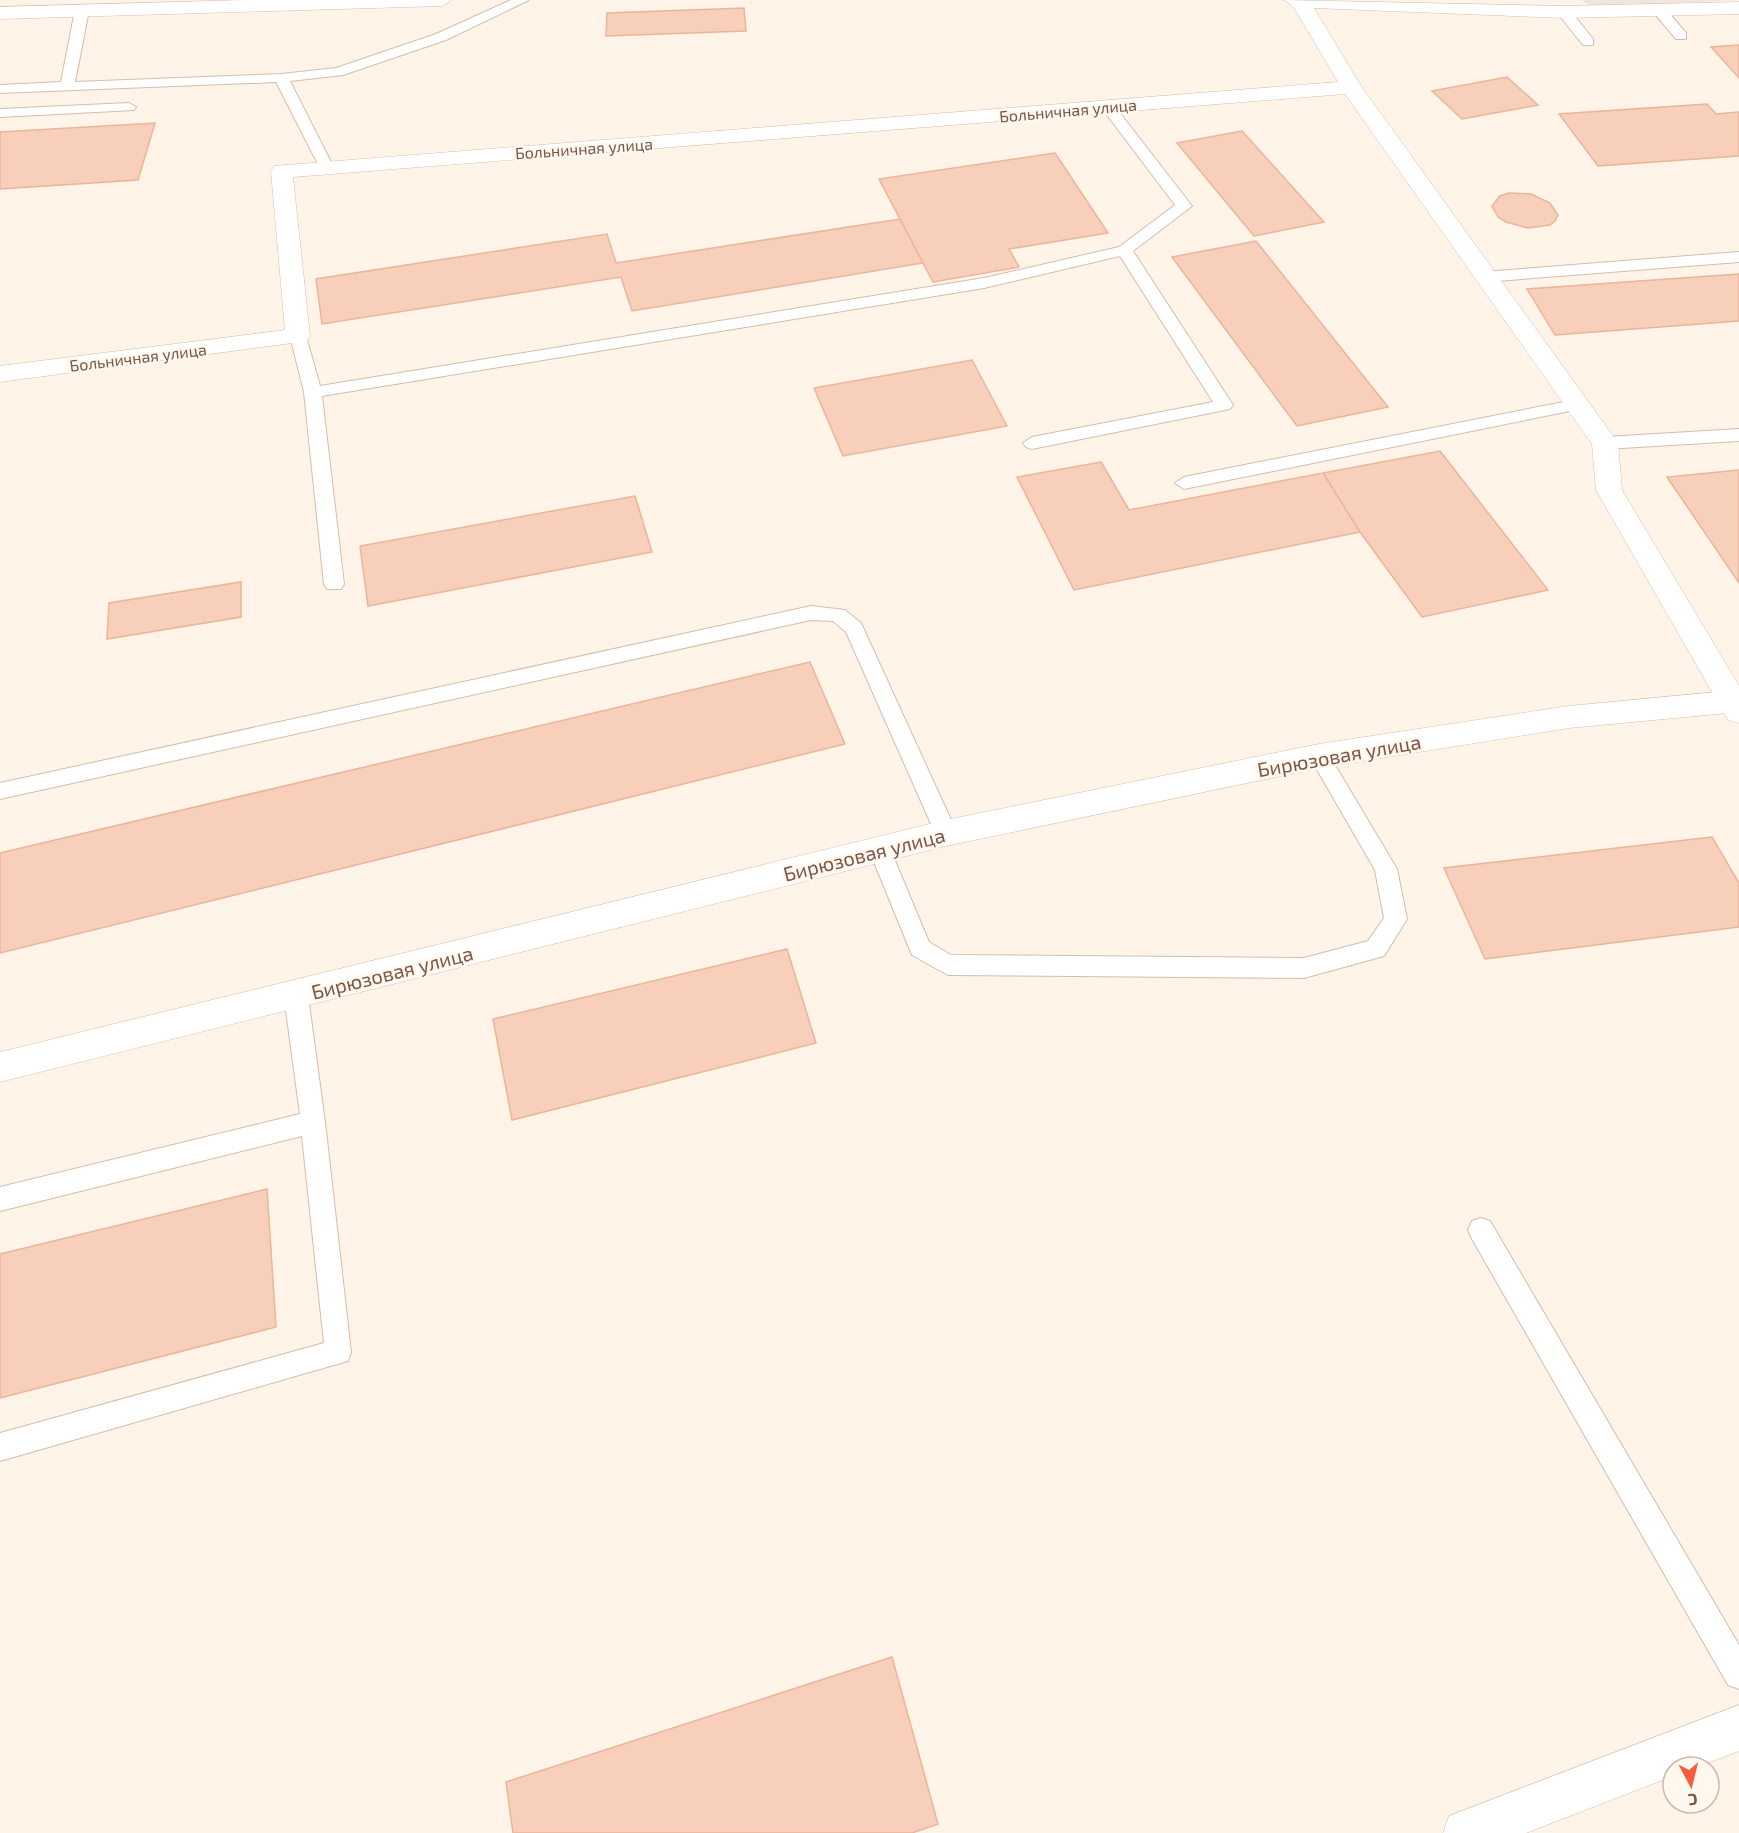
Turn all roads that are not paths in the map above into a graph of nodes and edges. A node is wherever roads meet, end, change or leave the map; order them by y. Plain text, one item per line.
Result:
1 (442, 0) edge
2 (522, 0) edge
3 (1299, 1) edge
4 (1739, 8) edge
5 (82, 10) junction
6 (1659, 10) junction
7 (1564, 12) junction
8 (0, 13) edge
9 (1681, 36) dead end
10 (1588, 42) dead end
11 (281, 78) junction
12 (67, 86) junction
13 (1351, 87) junction
14 (0, 89) edge
15 (129, 107) dead end
16 (1107, 107) junction
17 (0, 113) edge
18 (327, 168) junction
19 (1124, 250) junction
20 (1739, 257) edge
21 (1484, 277) junction
22 (298, 336) junction
23 (0, 374) edge
24 (313, 392) junction
25 (1579, 404) junction
26 (1739, 435) edge
27 (1032, 443) dead end
28 (1605, 443) junction
29 (1184, 483) dead end
30 (334, 584) dead end
31 (1737, 705) edge
32 (1319, 756) junction
33 (0, 791) edge
34 (946, 833) junction
35 (880, 850) junction
36 (296, 996) junction
37 (0, 1067) edge
38 (314, 1122) junction
39 (0, 1199) edge
40 (1481, 1230) dead end
41 (0, 1447) edge
42 (1739, 1674) edge
43 (1739, 1728) edge
44 (1466, 1833) edge

1 - 5 street
2 - 11 lane
3 - 7 street
3 - 13 street
4 - 6 street
5 - 8 street
5 - 12 lane
6 - 7 street
6 - 9 lane
7 - 10 lane
11 - 12 lane
11 - 18 lane
12 - 14 lane
13 - 16 street, Больничная улица
13 - 21 street
15 - 17 lane
16 - 18 street, Больничная улица
16 - 19 lane
18 - 22 street, Больничная улица
19 - 24 lane
19 - 27 lane
20 - 21 lane
21 - 25 street
22 - 23 street, Больничная улица
22 - 24 lane
24 - 30 lane
25 - 28 street
25 - 29 lane
26 - 28 lane
28 - 31 street
31 - 32 street, Бирюзовая улица
32 - 34 street, Бирюзовая улица
32 - 35 lane
33 - 34 lane
34 - 35 street, Бирюзовая улица
35 - 36 street, Бирюзовая улица
36 - 37 street, Бирюзовая улица
36 - 38 lane
38 - 39 lane
38 - 41 lane
40 - 42 lane
43 - 44 street

